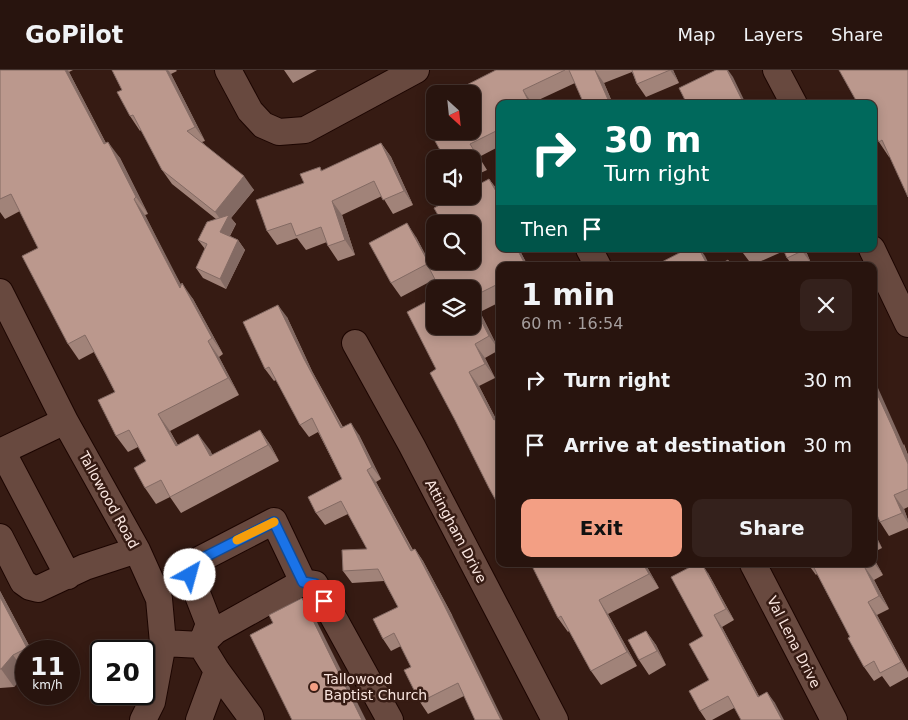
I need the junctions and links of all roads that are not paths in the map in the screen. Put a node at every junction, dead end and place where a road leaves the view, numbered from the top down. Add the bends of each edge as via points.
1 (228, 70) edge
2 (416, 70) edge
3 (776, 70) edge
4 (792, 100) edge
5 (873, 252) edge
6 (4, 309) edge
7 (908, 324) edge
8 (355, 343) dead end
9 (65, 421) junction
10 (1, 451) edge
11 (0, 537) edge
12 (137, 550) junction
13 (755, 567) edge
14 (68, 576) junction
15 (303, 582) junction
16 (163, 643) junction
17 (201, 645) junction
18 (217, 671) junction
19 (143, 720) edge
20 (199, 720) edge
21 (251, 720) edge
22 (390, 720) edge
23 (555, 720) edge
24 (834, 720) edge

1 - 2 street via 250,111 264,125 280,132 305,130
3 - 4 street
5 - 7 street
6 - 9 street, Tallowood Road
8 - 23 street, Attingham Drive
9 - 10 street
9 - 12 street, Tallowood Road
10 - 14 street
11 - 14 street via 23,582 30,587 38,589
12 - 14 street
12 - 16 street, Tallowood Road via 159,599
13 - 24 street, Val Lena Drive
15 - 17 street via 215,631
15 - 17 street via 274,522 193,563 190,575 209,624
15 - 22 street via 315,584
16 - 17 street
16 - 19 street, Tallowood Road via 152,702
17 - 18 street
18 - 20 street
18 - 21 street

